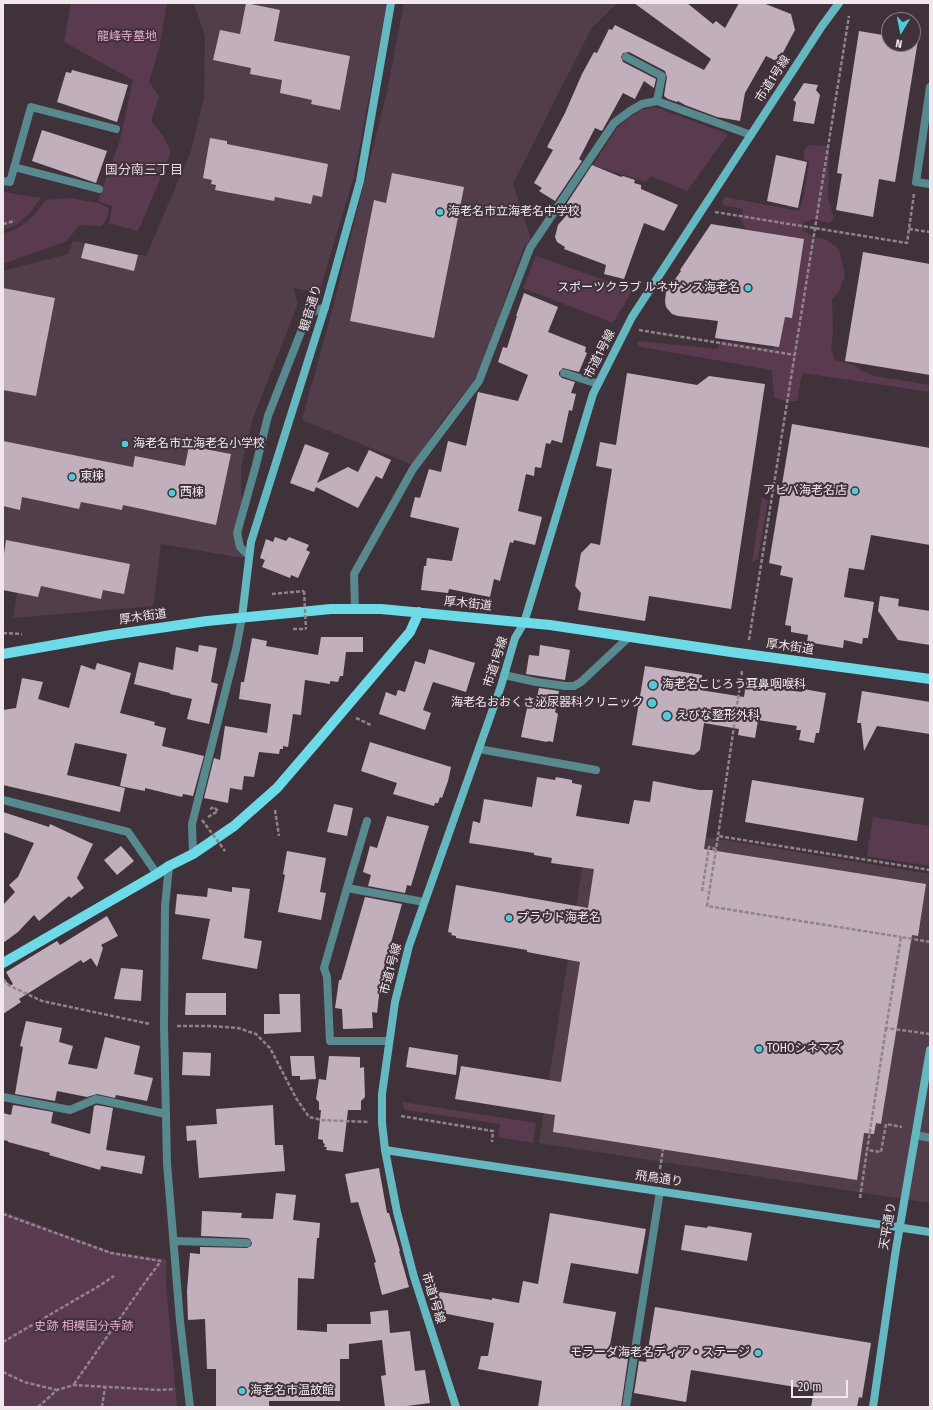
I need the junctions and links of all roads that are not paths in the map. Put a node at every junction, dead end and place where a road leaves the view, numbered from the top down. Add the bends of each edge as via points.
1 (391, 3) edge
2 (839, 3) edge
3 (626, 57) dead end
4 (930, 87) edge
5 (657, 101) junction
6 (116, 129) dead end
7 (751, 135) junction
8 (14, 167) junction
9 (3, 181) edge
10 (930, 184) edge
11 (99, 190) dead end
12 (325, 307) junction
13 (564, 373) dead end
14 (598, 384) junction
15 (249, 556) junction
16 (355, 609) junction
17 (419, 612) junction
18 (242, 617) junction
19 (524, 623) junction
20 (629, 637) junction
21 (3, 654) edge
22 (504, 675) junction
23 (930, 679) edge
24 (479, 749) junction
25 (596, 770) dead end
26 (3, 800) edge
27 (367, 821) dead end
28 (193, 854) junction
29 (169, 866) junction
30 (157, 874) junction
31 (347, 888) junction
32 (424, 902) junction
33 (3, 963) edge
34 (389, 1041) junction
35 (930, 1050) edge
36 (3, 1097) edge
37 (166, 1114) junction
38 (916, 1135) junction
39 (930, 1138) edge
40 (385, 1150) junction
41 (660, 1191) junction
42 (900, 1227) junction
43 (930, 1232) edge
44 (174, 1241) junction
45 (247, 1243) dead end
46 (190, 1407) edge
47 (456, 1407) edge
48 (626, 1407) edge
49 (872, 1407) edge

1 - 12 street, 観音通り via 360,181
2 - 7 street, 市道1号線
3 - 5 street via 662,76
4 - 10 street via 916,182
5 - 7 street
5 - 16 street via 642,104 614,123 530,248 479,381 413,469 354,574
6 - 8 street via 31,107
7 - 14 street, 市道1号線 via 632,317
8 - 9 street via 10,182
8 - 11 street
12 - 15 street, 観音通り via 250,542
12 - 15 street via 308,314 268,416 237,533 240,547
13 - 14 street
14 - 19 street, 市道1号線 via 577,445
15 - 18 street, 観音通り
16 - 17 main road, 厚木街道
16 - 18 main road, 厚木街道
17 - 19 main road, 厚木街道
17 - 28 main road via 410,632 277,788 234,826
18 - 21 main road, 厚木街道 via 110,635
18 - 28 street via 192,824
19 - 20 main road, 厚木街道
19 - 22 street, 市道1号線 via 515,638
20 - 22 street via 574,686
20 - 23 main road, 厚木街道
22 - 24 street, 市道1号線
24 - 25 street
24 - 32 street, 市道1号線
26 - 30 street via 128,832
27 - 31 street
28 - 29 main road
29 - 30 main road
29 - 37 street via 165,906
30 - 33 main road
31 - 32 street
31 - 34 street via 324,968 327,977 330,1042
32 - 34 street, 市道1号線 via 394,1002
34 - 40 street, 市道1号線 via 382,1094
35 - 38 street, 天平通り
36 - 37 street via 70,1110 96,1099
37 - 44 street via 167,1164
38 - 39 street
38 - 42 street, 天平通り
40 - 41 street, 飛鳥通り
40 - 47 street, 市道1号線 via 414,1277
41 - 42 street, 飛鳥通り
41 - 48 street
42 - 43 street, 飛鳥通り
42 - 49 street, 天平通り
44 - 45 street
44 - 46 street

